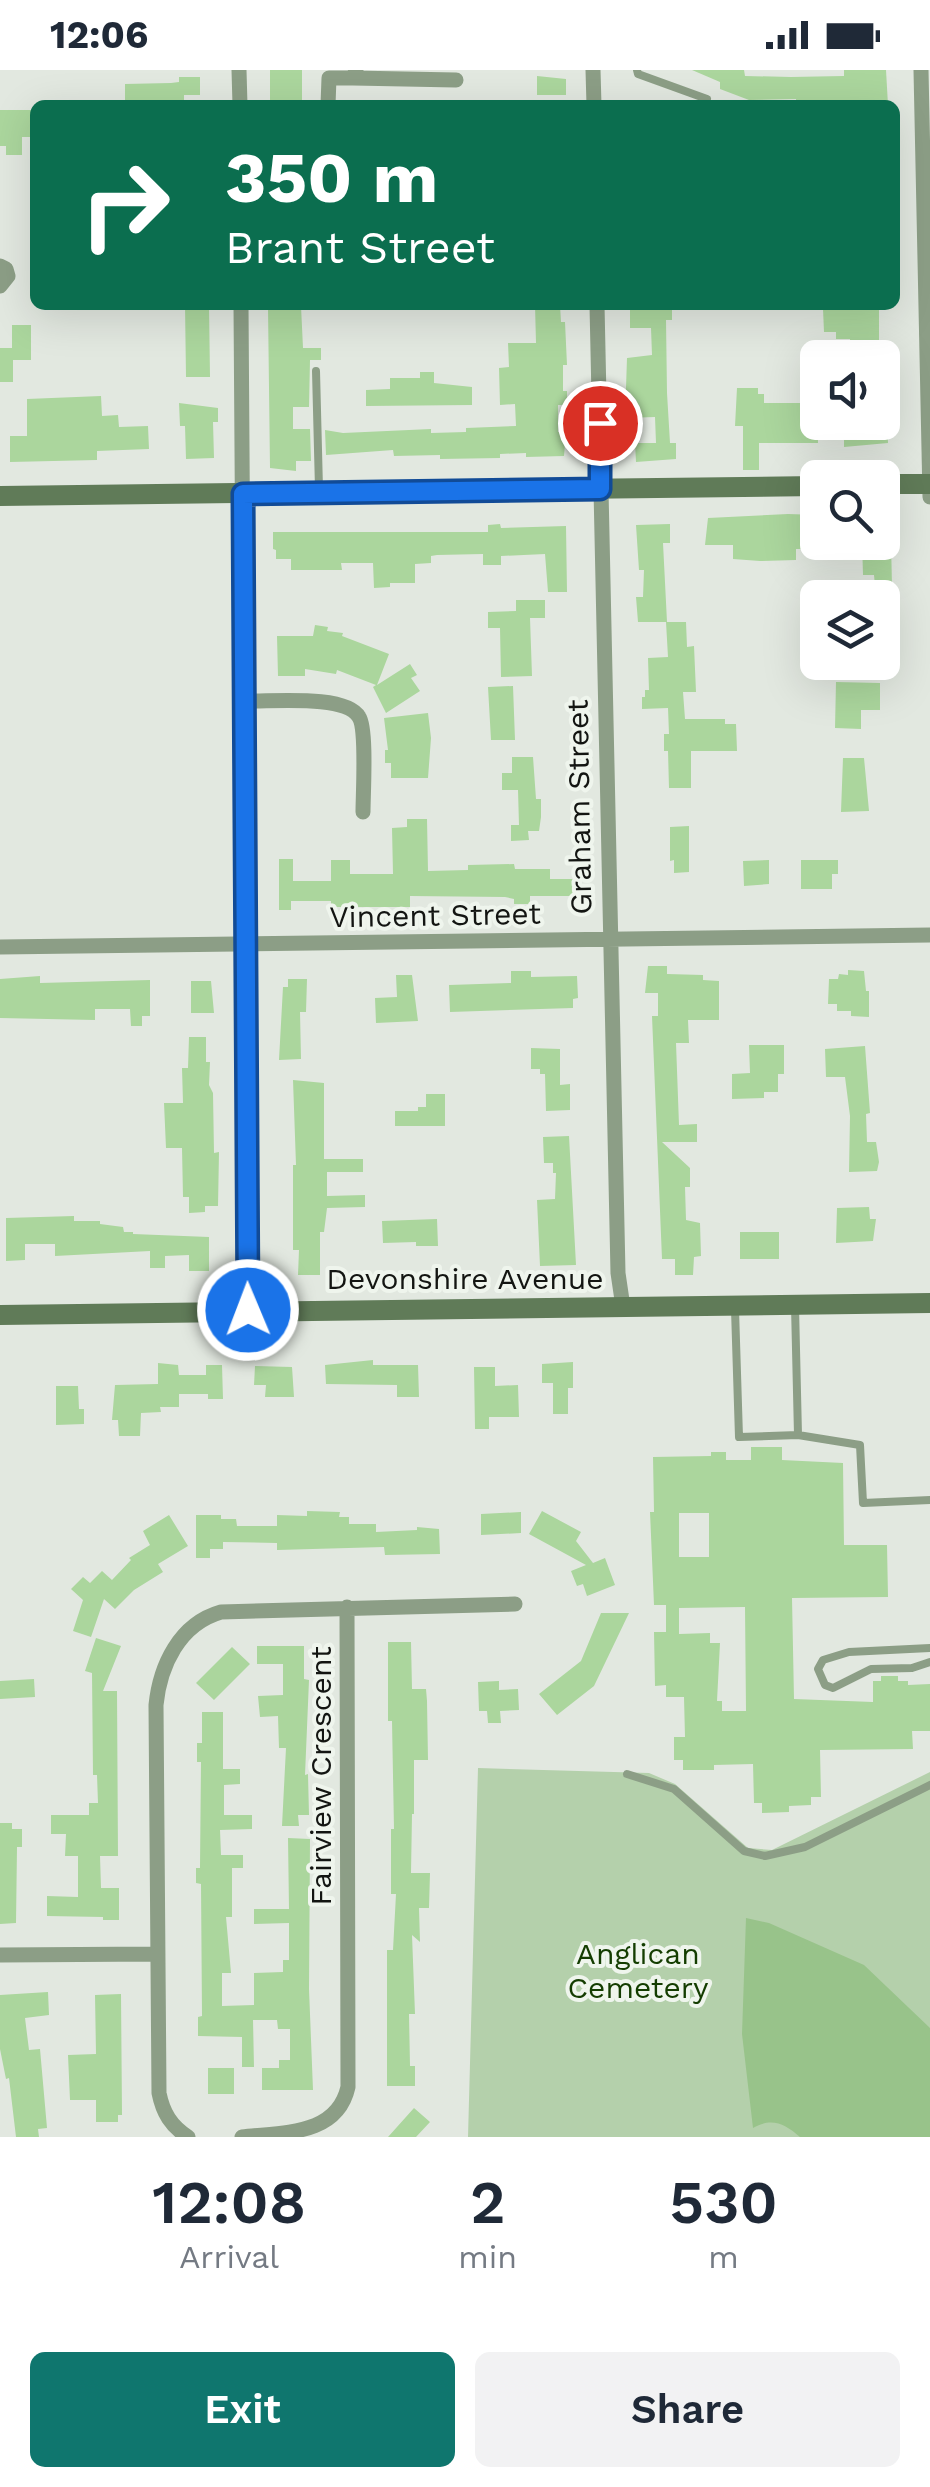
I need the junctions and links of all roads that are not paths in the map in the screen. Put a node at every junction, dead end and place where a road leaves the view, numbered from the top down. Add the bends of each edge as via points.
1 (239, 70) edge
2 (593, 70) edge
3 (638, 70) edge
4 (921, 70) edge
5 (328, 74) edge
6 (355, 74) edge
7 (456, 80) dead end
8 (240, 100) edge
9 (328, 100) edge
10 (594, 100) edge
11 (707, 100) dead end
12 (0, 266) edge
13 (0, 286) edge
14 (242, 310) edge
15 (598, 310) edge
16 (316, 371) dead end
17 (900, 484) edge
18 (930, 484) edge
19 (800, 486) edge
20 (600, 489) junction
21 (319, 493) junction
22 (243, 494) junction
23 (0, 496) edge
24 (930, 497) edge
25 (245, 701) junction
26 (363, 812) dead end
27 (930, 935) edge
28 (608, 941) junction
29 (246, 945) junction
30 (0, 947) edge
31 (930, 1303) edge
32 (735, 1304) junction
33 (794, 1304) junction
34 (623, 1307) junction
35 (248, 1310) junction
36 (0, 1315) edge
37 (798, 1435) junction
38 (930, 1500) edge
39 (516, 1604) dead end
40 (347, 1608) junction
41 (930, 1648) edge
42 (930, 1662) edge
43 (627, 1774) dead end
44 (930, 1785) edge
45 (158, 1954) junction
46 (0, 1955) edge
47 (188, 2137) edge
48 (242, 2137) edge

1 - 8 street
2 - 10 street
3 - 11 lane
4 - 18 street
5 - 6 street
5 - 9 street
6 - 7 street
12 - 13 street via 8,276
14 - 22 street
15 - 20 street, Graham Street
16 - 21 lane
17 - 18 main road
18 - 24 street
19 - 20 main road
20 - 21 main road
20 - 28 street, Graham Street
21 - 22 main road
22 - 23 main road
22 - 25 street
25 - 26 street via 338,703 354,710 362,724
25 - 29 street
27 - 28 street, Vincent Street
28 - 29 street, Vincent Street
28 - 34 street, Graham Street
29 - 30 street, Vincent Street
29 - 35 street
31 - 33 main road, Devonshire Avenue
32 - 33 main road, Devonshire Avenue
32 - 34 main road, Devonshire Avenue
32 - 37 lane via 739,1436
33 - 37 lane
34 - 35 main road, Devonshire Avenue
35 - 36 main road, Devonshire Avenue
37 - 38 lane via 860,1445 863,1502
39 - 40 street
40 - 45 street, Fairview Crescent via 212,1614 178,1642 163,1666 156,1705
40 - 48 street, Fairview Crescent via 347,2094 338,2113 318,2126
41 - 42 lane via 850,1652 823,1660 818,1669 825,1686 833,1688 871,1669
43 - 44 lane via 674,1789 744,1851 764,1856 805,1847
45 - 46 street
45 - 47 street, Fairview Crescent via 159,2095 174,2128

